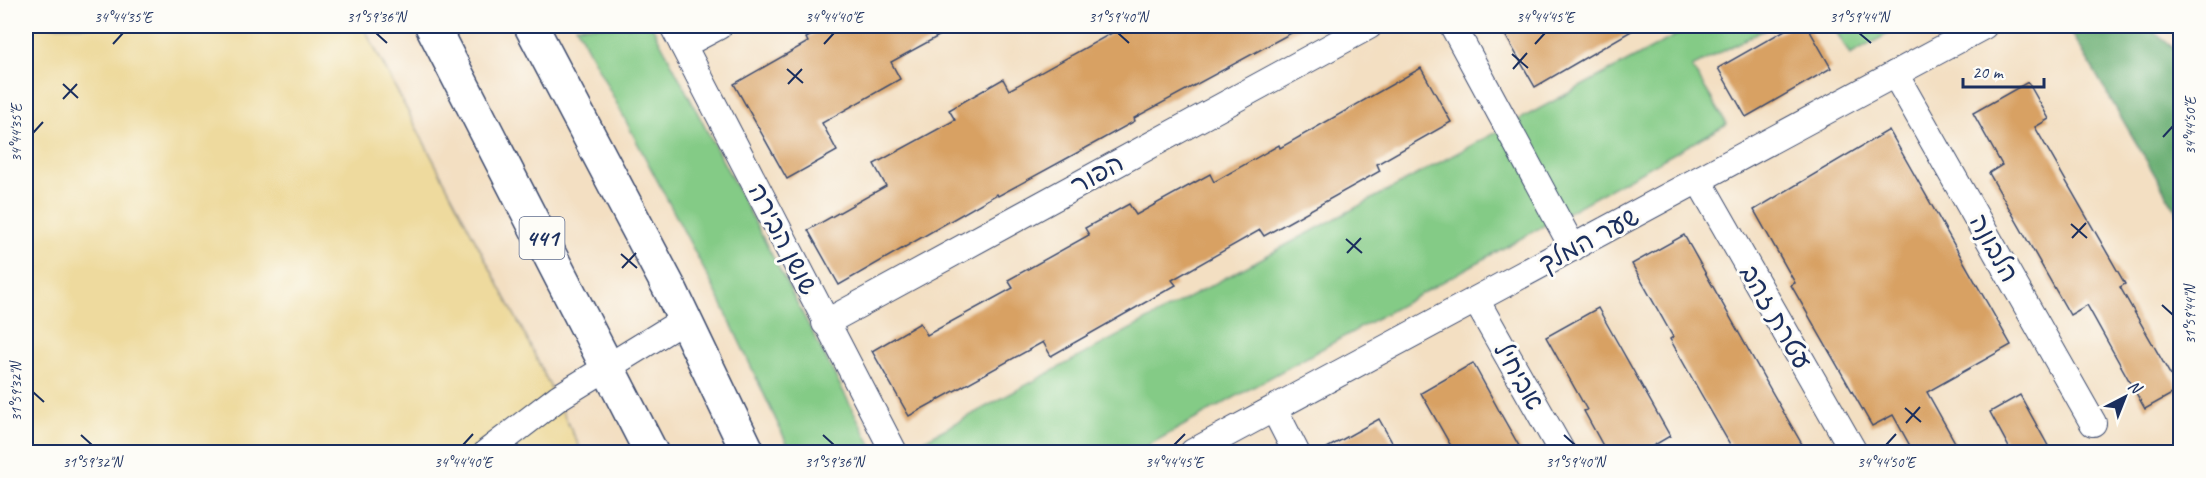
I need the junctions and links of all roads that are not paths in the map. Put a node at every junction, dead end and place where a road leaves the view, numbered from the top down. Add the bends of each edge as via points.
1 (432, 26) edge
2 (531, 26) edge
3 (719, 26) edge
4 (1369, 26) edge
5 (1453, 26) edge
6 (1984, 26) edge
7 (678, 35) edge
8 (1895, 74) junction
9 (1699, 181) junction
10 (1573, 248) junction
11 (1476, 300) junction
12 (684, 320) junction
13 (825, 323) junction
14 (608, 367) junction
15 (1274, 409) junction
16 (2093, 423) dead end
17 (487, 452) edge
18 (651, 453) edge
19 (748, 453) edge
20 (894, 453) edge
21 (1193, 453) edge
22 (1296, 453) edge
23 (1562, 453) edge
24 (1854, 453) edge

1 - 14 main road, 441
2 - 12 main road
3 - 7 street
4 - 13 street, הפור
5 - 10 street
6 - 8 street, שער המלך
7 - 13 street, שושן הבירה
8 - 9 street, שער המלך
8 - 16 street, הלבונה
9 - 10 street, שער המלך
9 - 24 street, עטרת זהב
10 - 11 street, שער המלך
11 - 15 street, שער המלך
11 - 23 street, אביחיל
12 - 14 street
12 - 19 main road
13 - 20 street, שושן הבירה
14 - 17 street via 559,397
14 - 18 main road, 441
15 - 21 street, שער המלך
15 - 22 street

